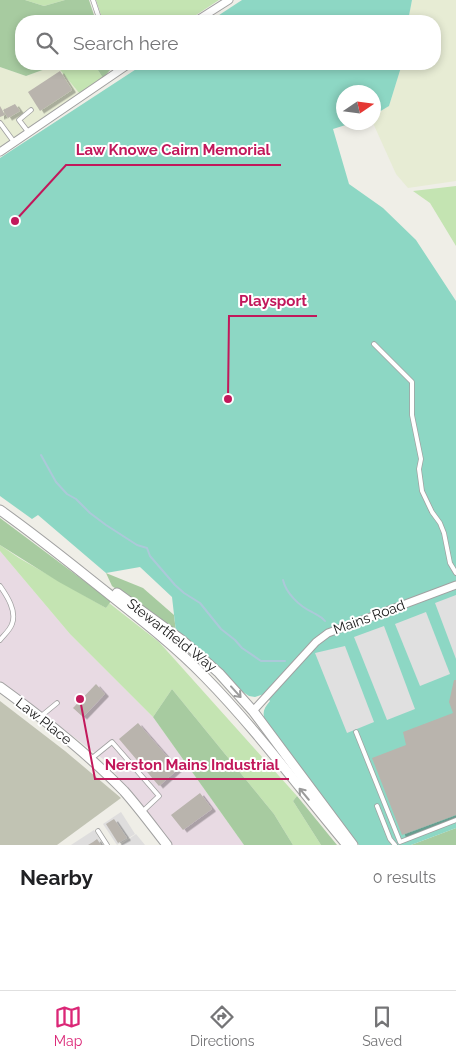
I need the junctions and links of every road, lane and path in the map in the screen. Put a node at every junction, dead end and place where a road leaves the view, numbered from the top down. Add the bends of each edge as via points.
1 (93, 0) edge
2 (229, 0) edge
3 (98, 15) edge
4 (205, 15) edge
5 (119, 70) edge
6 (116, 72) joint
7 (31, 110) dead end
8 (0, 123) edge
9 (29, 133) junction
10 (14, 142) junction
11 (0, 152) edge
12 (374, 344) dead end
13 (0, 510) edge
14 (67, 559) junction
15 (456, 572) edge
16 (456, 585) edge
17 (0, 586) edge
18 (0, 640) edge
19 (0, 687) edge
20 (56, 703) dead end
21 (253, 710) junction
22 (40, 717) junction
23 (356, 732) dead end
24 (91, 759) junction
25 (377, 806) dead end
26 (142, 812) junction
27 (456, 820) edge
28 (98, 831) dead end
29 (401, 843) edge
30 (107, 845) edge
31 (167, 845) edge
32 (347, 845) edge
33 (354, 845) edge
34 (395, 845) edge

1 - 3 lane
2 - 4 street
5 - 6 street
6 - 9 street
7 - 9 lane via 19,120
8 - 10 lane
9 - 10 street
10 - 11 street
12 - 15 lane via 412,382 412,415 421,459 422,491 440,522 450,563
13 - 14 street, Stewartfield Way
14 -> 21 street, Stewartfield Way via 183,641
32 -> 14 street, Stewartfield Way via 205,676 173,645
16 - 21 street, Mains Road via 328,633
17 - 18 lane via 10,603 13,620
19 - 22 street, Law Place
20 - 22 lane
21 - 33 street, Stewartfield Way
22 - 24 street, Law Place
23 - 29 lane
24 - 26 street, Law Place
24 - 26 lane via 112,742 159,796
25 - 34 lane
26 - 31 street, Law Place
27 - 29 lane
28 - 30 lane

